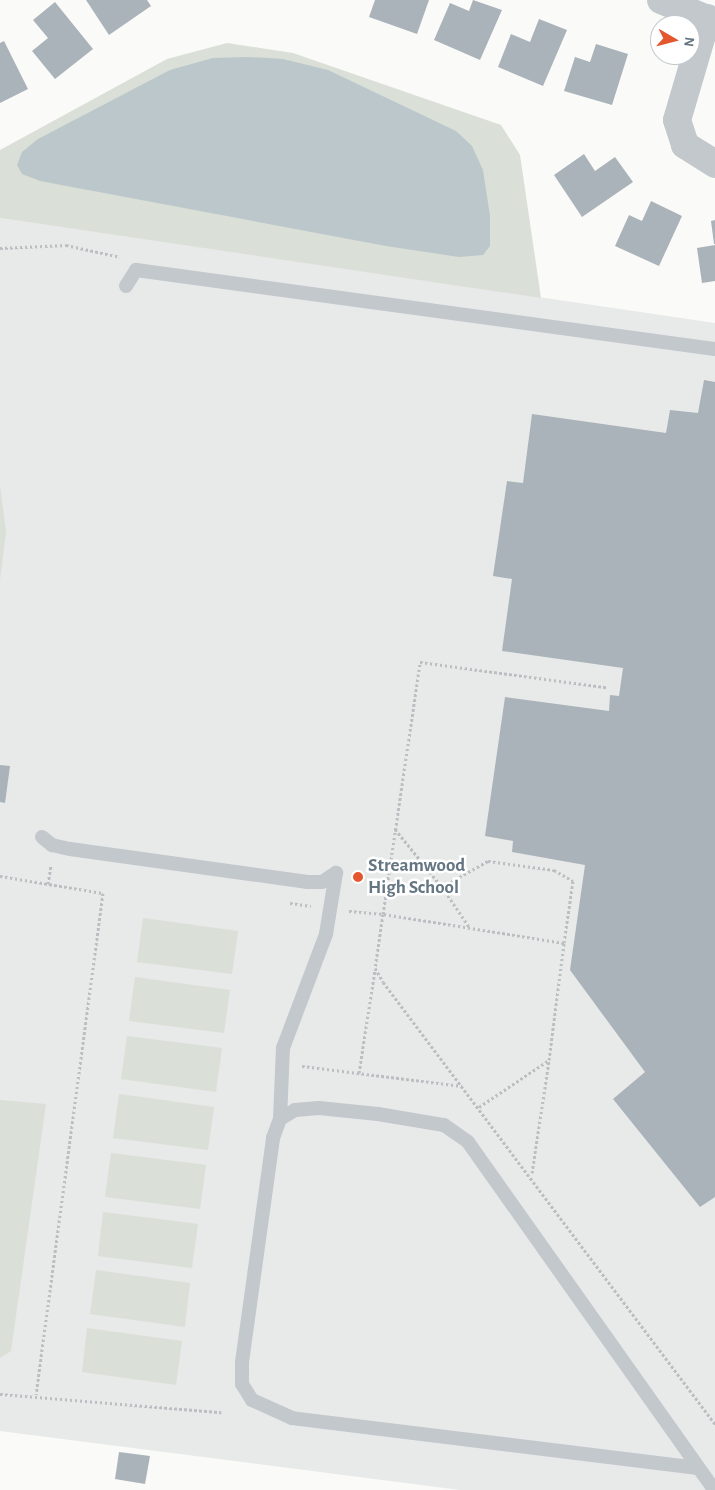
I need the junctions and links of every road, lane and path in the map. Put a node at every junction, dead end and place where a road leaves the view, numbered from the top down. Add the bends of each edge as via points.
1 (661, 0) edge
2 (711, 20) edge
3 (715, 164) edge
4 (0, 248) edge
5 (136, 270) junction
6 (126, 286) dead end
7 (715, 349) edge
8 (606, 687) dead end
9 (396, 829) junction
10 (42, 837) dead end
11 (0, 876) edge
12 (442, 887) junction
13 (383, 914) junction
14 (471, 928) junction
15 (564, 943) junction
16 (376, 968) junction
17 (549, 1060) junction
18 (315, 1068) dead end
19 (358, 1073) junction
20 (462, 1086) junction
21 (479, 1107) junction
22 (280, 1119) junction
23 (531, 1174) junction
24 (0, 1394) edge
25 (36, 1394) junction
26 (221, 1412) dead end
27 (715, 1424) edge
28 (698, 1468) junction
29 (714, 1490) edge

1 - 2 street
2 - 3 street via 677,120 685,145
4 - 5 path via 66,245 117,254
5 - 6 lane
5 - 7 lane
8 - 9 path via 420,662
9 - 12 path
9 - 13 path
10 - 22 lane via 52,845 70,849 308,882 322,882 336,873 326,934 283,1048
11 - 25 path via 103,893
12 - 14 path
12 - 15 path via 488,861 554,870 573,881
13 - 14 path
13 - 16 path
14 - 15 path
15 - 17 path
16 - 19 path
16 - 20 path
17 - 21 path
17 - 23 path
18 - 19 path
19 - 20 path
20 - 21 path
21 - 23 path
22 - 28 lane via 295,1110 319,1108 444,1125 468,1142
22 - 28 lane via 273,1138 242,1362 242,1384 252,1400 292,1418
23 - 27 path
24 - 25 path
25 - 26 path
28 - 29 lane

